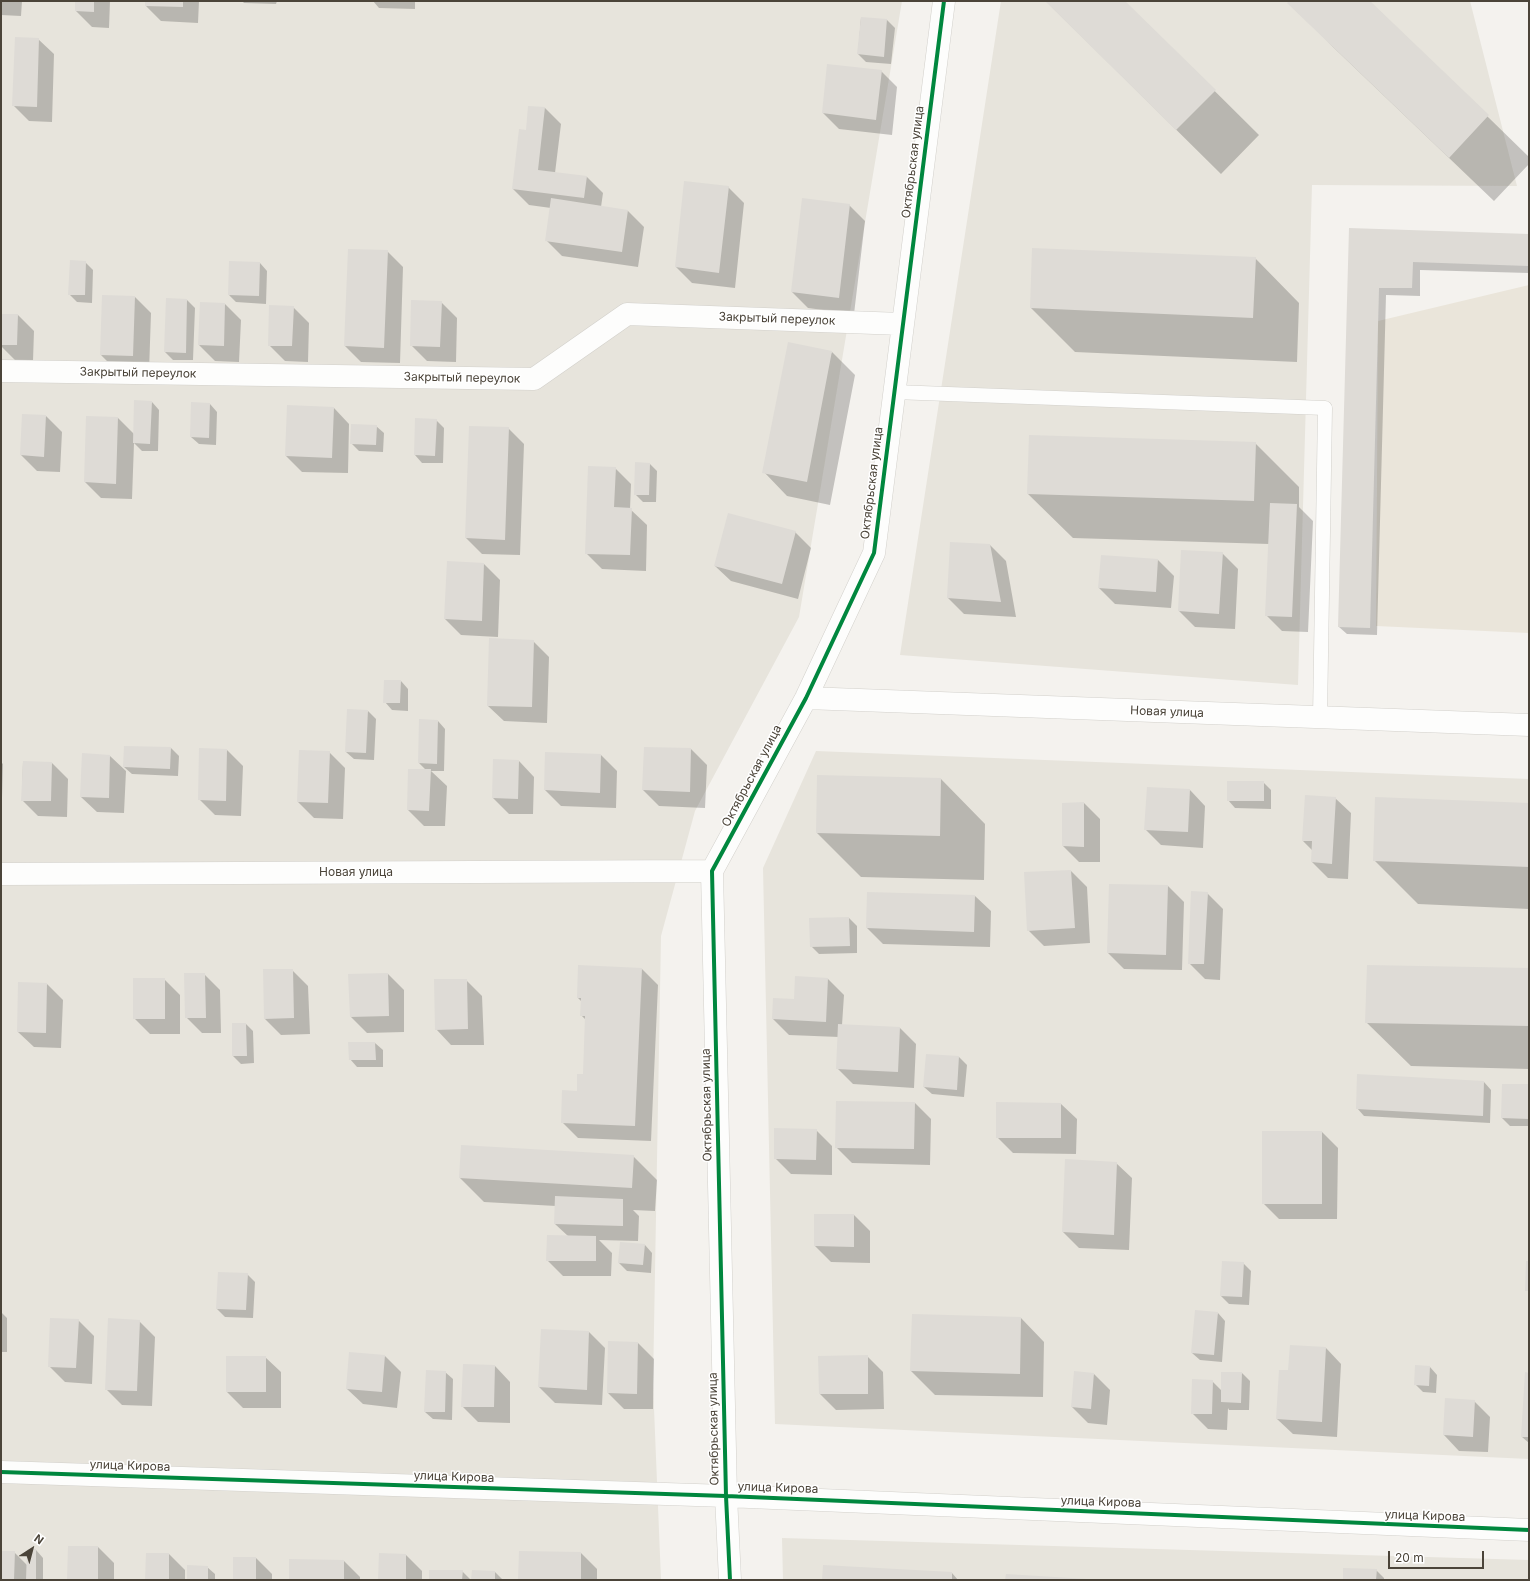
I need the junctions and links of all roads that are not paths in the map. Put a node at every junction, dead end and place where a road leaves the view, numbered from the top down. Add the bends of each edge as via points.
1 (944, 1) edge
2 (902, 324) junction
3 (1, 371) edge
4 (894, 392) junction
5 (806, 698) junction
6 (1320, 718) junction
7 (1529, 725) edge
8 (712, 871) junction
9 (1, 874) edge
10 (1, 1472) edge
11 (726, 1496) junction
12 (1529, 1530) edge
13 (730, 1580) edge

1 - 2 street, Октябрьская улица
2 - 3 street, Закрытый переулок via 627,314 534,379
2 - 4 street, Октябрьская улица
4 - 5 street, Октябрьская улица via 874,553
4 - 6 lane via 1325,408
5 - 6 street, Новая улица
5 - 8 street, Октябрьская улица
6 - 7 street, Новая улица
8 - 9 street, Новая улица
8 - 11 street, Октябрьская улица
10 - 11 street, улица Кирова
11 - 12 street, улица Кирова
11 - 13 street, Октябрьская улица

